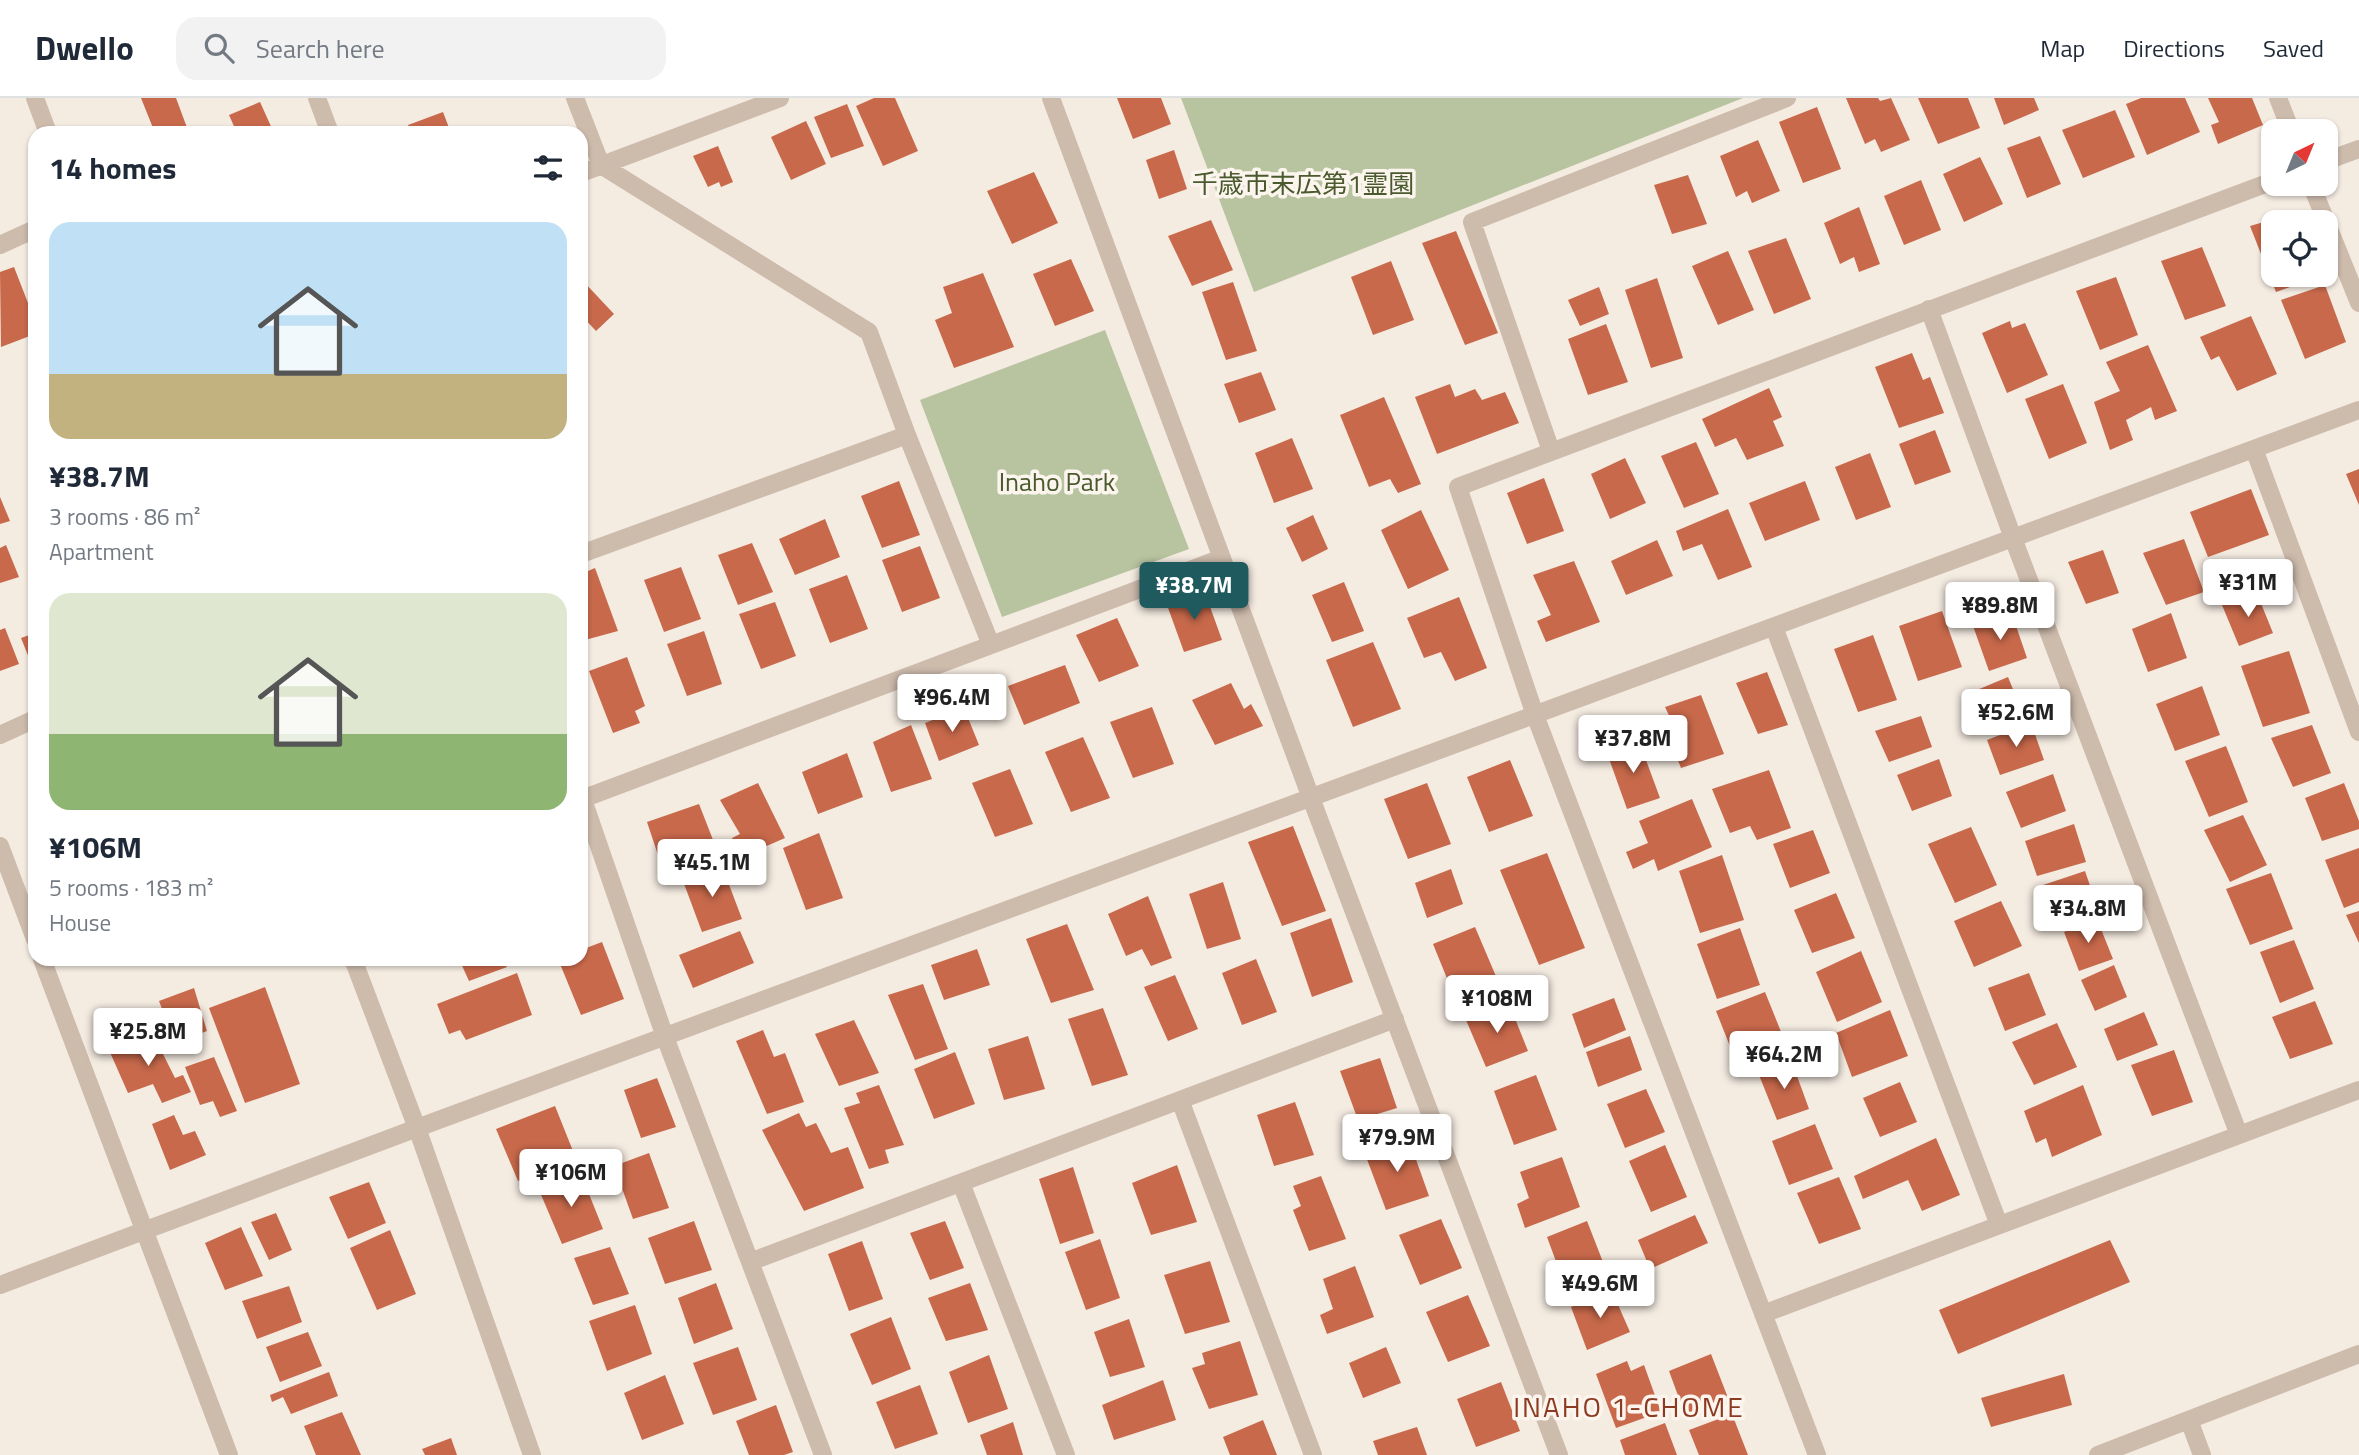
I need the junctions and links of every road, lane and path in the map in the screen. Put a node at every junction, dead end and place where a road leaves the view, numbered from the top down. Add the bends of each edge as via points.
1 (35, 98) edge
2 (317, 98) edge
3 (575, 98) edge
4 (780, 98) edge
5 (1051, 98) edge
6 (1787, 98) edge
7 (2278, 98) edge
8 (2286, 119) edge
9 (45, 126) edge
10 (327, 126) edge
11 (586, 126) edge
12 (588, 132) edge
13 (2359, 149) edge
14 (2338, 157) edge
15 (601, 165) junction
16 (588, 170) edge
17 (2261, 185) edge
18 (2316, 196) edge
19 (28, 232) edge
20 (0, 245) edge
21 (2359, 303) edge
22 (1929, 309) junction
23 (2359, 410) edge
24 (907, 435) junction
25 (2254, 449) junction
26 (1551, 451) junction
27 (2013, 538) junction
28 (588, 551) edge
29 (1222, 558) junction
30 (1774, 627) junction
31 (991, 645) junction
32 (1535, 715) junction
33 (28, 722) edge
34 (2359, 732) edge
35 (0, 734) edge
36 (588, 795) edge
37 (1311, 798) junction
38 (588, 814) edge
39 (0, 846) edge
40 (28, 920) edge
41 (45, 966) edge
42 (356, 966) edge
43 (1395, 1020) junction
44 (666, 1037) junction
45 (2359, 1090) edge
46 (1180, 1100) junction
47 (417, 1128) junction
48 (2239, 1135) junction
49 (961, 1183) junction
50 (1999, 1226) junction
51 (144, 1231) junction
52 (750, 1262) junction
53 (0, 1285) edge
54 (1763, 1314) junction
55 (2359, 1354) edge
56 (2189, 1420) junction
57 (223, 1453) edge
58 (532, 1455) edge
59 (823, 1455) edge
60 (1066, 1455) edge
61 (1313, 1455) edge
62 (1559, 1455) edge
63 (1817, 1455) edge
64 (2098, 1455) edge
65 (2202, 1455) edge

1 - 9 street
2 - 10 street
3 - 11 street
4 - 15 street
5 - 29 street
6 - 26 street via 1472,222
7 - 8 street
12 - 15 street
13 - 14 street
15 - 16 street
15 - 24 street via 869,332
17 - 22 street
18 - 21 street
19 - 20 street
22 - 26 street
22 - 27 street
23 - 25 street
24 - 28 street
24 - 31 street
25 - 27 street
25 - 34 street
26 - 32 street via 1458,487
27 - 30 street
27 - 48 street
29 - 31 street
29 - 37 street
30 - 32 street
30 - 50 street
31 - 36 street
32 - 37 street
32 - 54 street
33 - 35 street
37 - 43 street
37 - 44 street
38 - 44 street
39 - 40 street
41 - 51 street
42 - 47 street
43 - 46 street
43 - 62 street
44 - 47 street
44 - 52 street
45 - 48 street
46 - 49 street
46 - 61 street
47 - 51 street
47 - 58 street
48 - 50 street
49 - 52 street
49 - 60 street
50 - 54 street
51 - 53 street
51 - 57 street
52 - 59 street
54 - 63 street
55 - 56 street
56 - 64 street
56 - 65 street

